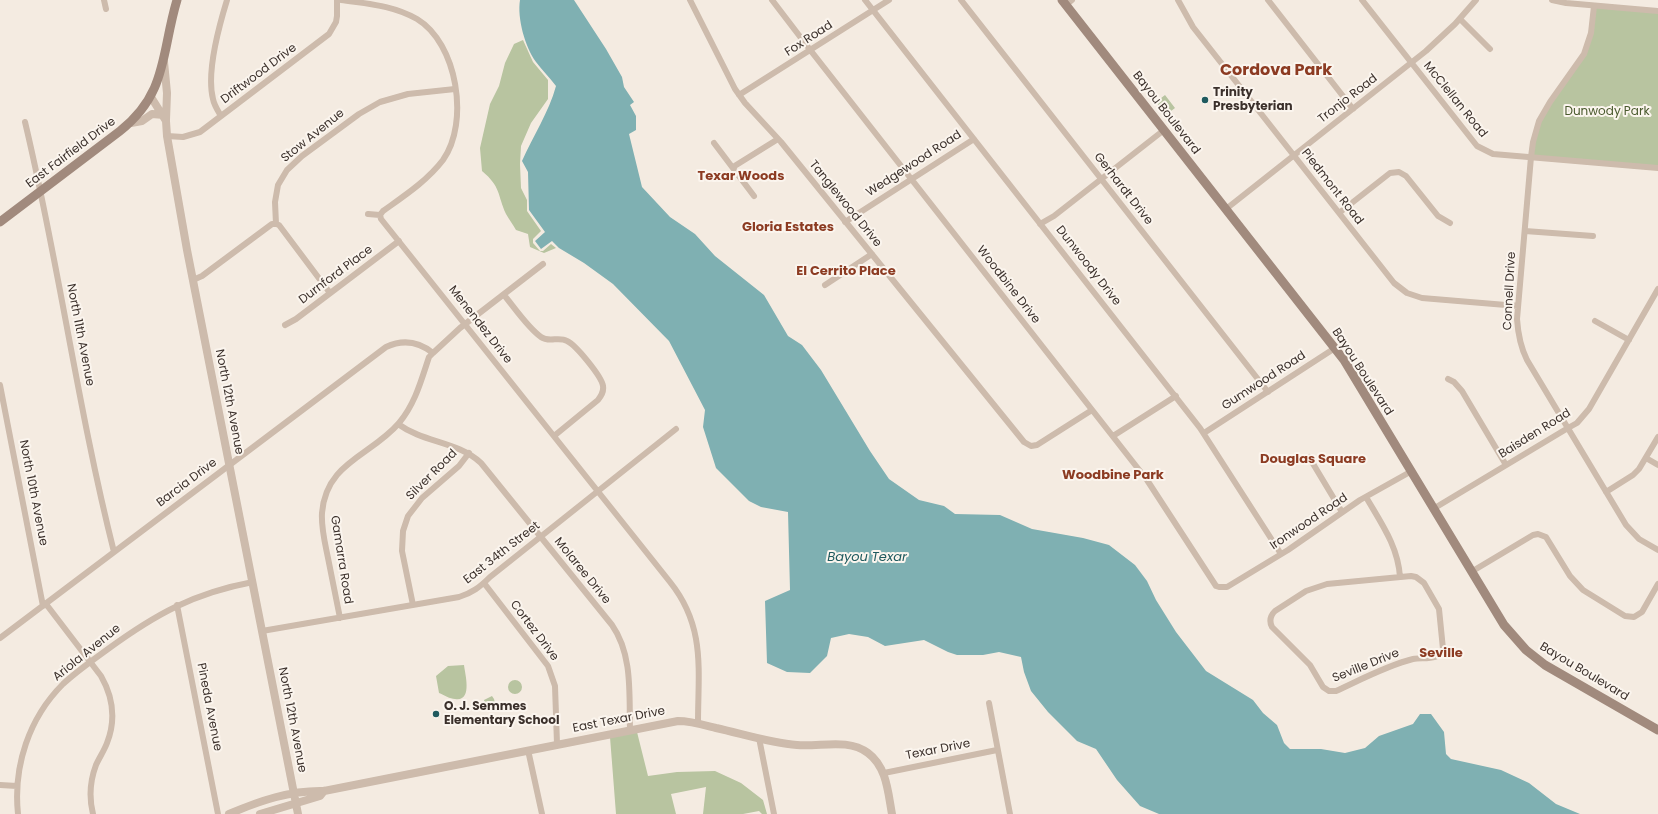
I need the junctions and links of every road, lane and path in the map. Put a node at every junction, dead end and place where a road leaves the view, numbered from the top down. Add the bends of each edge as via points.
1 (104, 0) edge
2 (176, 0) edge
3 (227, 0) edge
4 (337, 0) edge
5 (341, 0) edge
6 (690, 0) edge
7 (772, 0) edge
8 (865, 0) edge
9 (889, 0) edge
10 (961, 0) edge
11 (1178, 0) edge
12 (1268, 0) edge
13 (1476, 0) edge
14 (1552, 0) edge
15 (1363, 1) edge
16 (1067, 2) edge
17 (1594, 6) junction
18 (106, 9) dead end
19 (873, 10) junction
20 (1658, 11) edge
21 (1460, 19) junction
22 (1490, 49) dead end
23 (811, 51) junction
24 (164, 59) junction
25 (1411, 63) junction
26 (455, 89) junction
27 (739, 96) junction
28 (151, 97) junction
29 (1354, 109) junction
30 (221, 116) junction
31 (165, 118) junction
32 (25, 122) dead end
33 (131, 123) junction
34 (1164, 130) junction
35 (167, 136) junction
36 (778, 139) junction
37 (974, 139) junction
38 (714, 143) dead end
39 (1294, 156) junction
40 (1531, 157) junction
41 (733, 167) junction
42 (1658, 168) edge
43 (911, 179) junction
44 (1101, 179) junction
45 (41, 190) junction
46 (754, 196) dead end
47 (1226, 209) junction
48 (1339, 213) junction
49 (368, 214) dead end
50 (380, 215) junction
51 (0, 222) edge
52 (846, 222) junction
53 (1450, 223) dead end
54 (276, 224) junction
55 (1040, 224) junction
56 (1525, 231) junction
57 (1593, 236) dead end
58 (399, 241) junction
59 (872, 254) junction
60 (543, 264) dead end
61 (193, 280) junction
62 (825, 285) dead end
63 (1658, 289) edge
64 (330, 293) junction
65 (504, 295) junction
66 (1518, 306) junction
67 (1595, 321) dead end
68 (466, 324) junction
69 (285, 325) dead end
70 (1629, 340) junction
71 (1335, 348) junction
72 (433, 353) junction
73 (1448, 379) dead end
74 (0, 385) edge
75 (1268, 392) junction
76 (1176, 396) junction
77 (2, 405) edge
78 (1092, 410) junction
79 (398, 424) junction
80 (1568, 428) junction
81 (676, 429) dead end
82 (1204, 433) junction
83 (554, 436) junction
84 (1113, 436) junction
85 (1658, 437) edge
86 (470, 453) junction
87 (1309, 457) dead end
88 (1646, 458) junction
89 (229, 465) junction
90 (1506, 465) junction
91 (1658, 465) edge
92 (1410, 472) junction
93 (598, 491) junction
94 (1606, 492) junction
95 (1366, 497) junction
96 (1433, 509) junction
97 (1342, 512) junction
98 (541, 537) junction
99 (1658, 550) edge
100 (114, 552) junction
101 (1281, 554) junction
102 (1471, 572) junction
103 (1400, 577) junction
104 (252, 582) junction
105 (484, 583) junction
106 (1658, 584) edge
107 (1219, 587) joint
108 (45, 605) junction
109 (177, 605) junction
110 (413, 605) junction
111 (340, 618) junction
112 (262, 631) junction
113 (0, 638) edge
114 (90, 662) junction
115 (989, 703) dead end
116 (698, 724) junction
117 (630, 730) junction
118 (1658, 730) edge
119 (759, 738) junction
120 (557, 744) junction
121 (528, 750) junction
122 (997, 750) junction
123 (884, 773) junction
124 (0, 785) edge
125 (17, 786) junction
126 (324, 791) junction
127 (294, 792) junction
128 (296, 804) junction
129 (18, 814) edge
130 (93, 814) edge
131 (218, 814) edge
132 (229, 814) edge
133 (260, 814) edge
134 (298, 814) edge
135 (542, 814) edge
136 (774, 814) edge
137 (892, 814) edge
138 (1010, 814) edge

1 - 18 street
2 - 24 main road
3 - 30 street via 216,44 211,84 213,101
4 - 30 street, Driftwood Drive via 337,16 329,34
5 - 26 street via 394,9 426,26 442,47 450,66
6 - 27 street, Tanglewood Drive
7 - 23 street, Woodbine Drive
8 - 19 street, Dunwoody Drive
9 - 19 street, Fox Road
10 - 44 street, Gerhardt Drive
11 - 39 street, Piedmont Road via 1193,27
12 - 29 street
13 - 21 street, Tronjo Road
14 - 17 street
15 - 25 street, McClellan Road
16 - 34 main road, Bayou Boulevard
17 - 20 street
17 - 40 street, Connell Drive via 1591,33 1584,54 1539,121
19 - 23 street, Fox Road
19 - 37 street, Dunwoody Drive
21 - 22 street
21 - 25 street, Tronjo Road
23 - 27 street, Fox Road
23 - 43 street, Woodbine Drive
24 - 28 main road via 158,83
24 - 31 street, North 12th Avenue via 167,93
25 - 29 street, Tronjo Road
25 - 40 street, McClellan Road via 1477,146 1493,154
26 - 50 street via 456,126 443,159 424,179
26 - 54 street, Stow Avenue via 404,94 380,102 359,114 302,156 287,170 278,185 275,202
27 - 36 street, Tanglewood Drive
28 - 31 street
28 - 33 main road, East Fairfield Drive
29 - 39 street, Tronjo Road
30 - 35 street, Driftwood Drive via 200,132 183,137
31 - 33 street via 152,114 142,121
31 - 35 street, North 12th Avenue
32 - 45 street, North 11th Avenue
33 - 45 main road, East Fairfield Drive
34 - 44 street
34 - 47 main road, Bayou Boulevard
35 - 61 street, North 12th Avenue
36 - 41 street
36 - 52 street, Tanglewood Drive
37 - 43 street, Wedgewood Road
37 - 55 street, Dunwoody Drive
38 - 41 street
39 - 47 street, Tronjo Road
39 - 48 street, Piedmont Road
40 - 42 street, McClellan Road
40 - 56 street, Connell Drive
41 - 46 street
43 - 52 street, Wedgewood Road
43 - 78 street, Woodbine Drive
44 - 55 street
44 - 75 street, Gerhardt Drive
45 - 51 main road, East Fairfield Drive
45 - 100 street, North 11th Avenue via 86,426
47 - 71 main road, Bayou Boulevard
48 - 53 street via 1390,173 1399,172 1406,176 1438,216
48 - 66 street, Piedmont Road via 1394,283 1408,293 1422,298
49 - 50 street
50 - 58 street, Menendez Drive
52 - 59 street, Tanglewood Drive
54 - 61 street via 272,224
54 - 64 street
55 - 76 street, Dunwoody Drive
56 - 57 street
56 - 66 street, Connell Drive
58 - 64 street, Durnford Place
58 - 68 street, Menendez Drive
59 - 62 street
59 - 78 street, Tanglewood Drive via 1024,442 1031,446 1037,445
60 - 65 street, Gamarra Road
61 - 89 street, North 12th Avenue
63 - 70 street, Baisden Road
64 - 69 street, Durnford Place
65 - 68 street, Gamarra Road
65 - 83 street via 542,338 564,340 572,344 603,384 603,393 598,400
66 - 80 street, Connell Drive via 1518,330 1522,350
67 - 70 street
68 - 72 street, Gamarra Road
68 - 83 street, Menendez Drive
70 - 80 street, Baisden Road via 1589,409 1577,423
71 - 75 street, Gumwood Road
71 - 92 main road, Bayou Boulevard
72 - 79 street, Gamarra Road via 416,396
72 - 89 street, Barcia Drive via 421,345 408,342 386,347
73 - 90 street via 1462,391
74 - 77 street, North 10th Avenue
75 - 82 street, Gumwood Road
76 - 82 street, Dunwoody Drive
76 - 84 street
77 - 108 street, North 10th Avenue
78 - 84 street, Woodbine Drive
79 - 86 street, Molaree Drive via 422,437 453,445
79 - 111 street, Gamarra Road via 379,442 344,467 331,484 324,502 323,530
80 - 90 street, Baisden Road
80 - 94 street, Connell Drive
81 - 93 street, East 34th Street
82 - 101 street, Dunwoody Drive
83 - 93 street, Menendez Drive
84 - 107 street, Woodbine Drive via 1147,480 1213,583
85 - 88 street
86 - 98 street, Molaree Drive via 484,466
86 - 110 street, Silver Road via 414,507 405,522 401,541
87 - 97 street
88 - 91 street
88 - 94 street via 1633,475
89 - 100 street, Barcia Drive
89 - 104 street, North 12th Avenue
90 - 96 street, Baisden Road
92 - 95 street, Ironwood Road
92 - 96 main road, Bayou Boulevard
93 - 98 street, East 34th Street
93 - 116 street, Menendez Drive via 677,591 689,613 698,648
94 - 99 street, Connell Drive via 1632,532
95 - 97 street, Ironwood Road
95 - 103 street via 1393,545
96 - 102 main road, Bayou Boulevard
97 - 101 street, Ironwood Road
98 - 105 street, East 34th Street
98 - 117 street, Molaree Drive via 612,625 621,641 627,662
100 - 108 street, Barcia Drive
101 - 107 street, Ironwood Road via 1227,587
102 - 106 street via 1538,534 1549,540 1570,576 1583,590 1625,616 1633,617 1642,612
102 - 118 main road, Bayou Boulevard via 1504,625 1532,655
103 - 103 street, Seville Drive via 1411,576 1424,583 1439,609 1442,654 1437,657 1402,662 1336,691 1329,691 1307,661 1272,627 1270,620 1274,612 1306,591 1337,582
104 - 109 street, Ariola Avenue via 220,589
104 - 112 street, North 12th Avenue
105 - 110 street, East 34th Street via 476,590 459,597
105 - 120 street, Cortez Drive via 548,666 555,686
108 - 113 street, Barcia Drive
108 - 114 street
109 - 114 street, Ariola Avenue via 135,629
109 - 131 street, Pineda Avenue
110 - 111 street, East 34th Street
111 - 112 street, East 34th Street
112 - 127 street, North 12th Avenue
114 - 125 street, Ariola Avenue via 59,688 38,717 25,745
114 - 130 street via 105,684 112,714 110,734 93,774 90,797
115 - 122 street
116 - 117 street, East Texar Drive via 678,721
116 - 119 street, East Texar Drive
117 - 120 street, East Texar Drive
119 - 123 street, East Texar Drive via 797,745 842,744 856,747 874,758
119 - 136 street
120 - 121 street, East Texar Drive
121 - 126 street, East Texar Drive
121 - 135 street
122 - 123 street, Texar Drive
122 - 138 street
123 - 137 street
124 - 125 street
125 - 129 street, Ariola Avenue
126 - 127 street
126 - 128 street via 320,796
127 - 128 street, North 12th Avenue
127 - 132 street
128 - 133 street
128 - 134 street, North 12th Avenue

